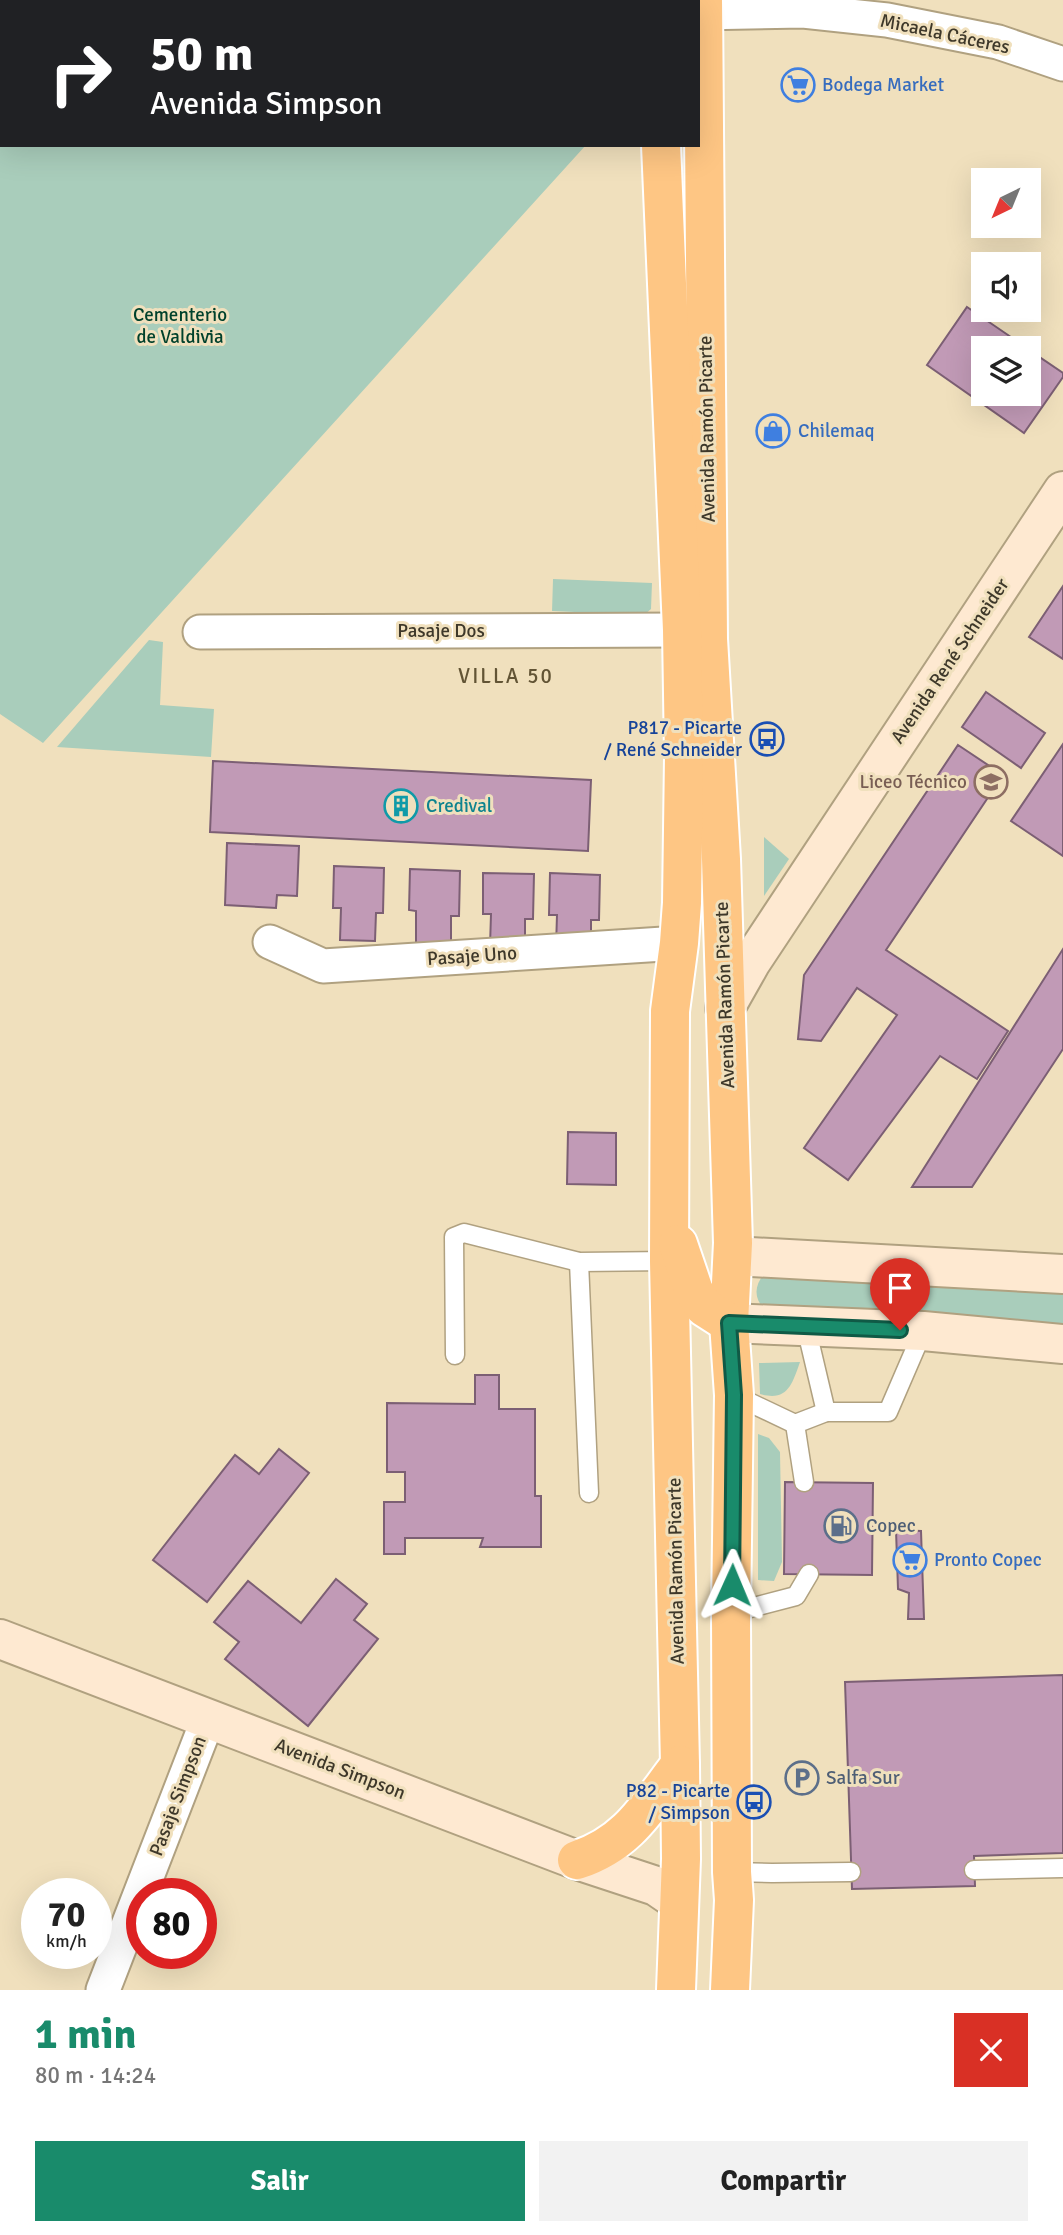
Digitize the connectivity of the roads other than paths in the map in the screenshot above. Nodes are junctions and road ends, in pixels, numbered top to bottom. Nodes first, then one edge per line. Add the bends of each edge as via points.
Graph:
1 (701, 8) edge
2 (1063, 64) edge
3 (661, 147) edge
4 (1063, 491) edge
5 (682, 630) junction
6 (200, 632) dead end
7 (270, 942) dead end
8 (679, 943) junction
9 (725, 1009) junction
10 (670, 1212) junction
11 (733, 1256) junction
12 (669, 1261) junction
13 (579, 1262) junction
14 (1063, 1274) edge
15 (729, 1323) junction
16 (806, 1327) junction
17 (923, 1331) junction
18 (1063, 1344) edge
19 (455, 1355) dead end
20 (734, 1395) junction
21 (826, 1412) junction
22 (795, 1424) junction
23 (804, 1482) dead end
24 (589, 1493) dead end
25 (809, 1574) dead end
26 (731, 1613) junction
27 (0, 1639) edge
28 (208, 1719) junction
29 (680, 1765) junction
30 (577, 1860) junction
31 (1063, 1868) edge
32 (974, 1870) dead end
33 (732, 1871) junction
34 (851, 1872) dead end
35 (678, 1901) junction
36 (103, 1990) edge
37 (676, 1990) edge
38 (708, 1990) edge
39 (730, 1990) edge

1 - 2 street, Micaela Cáceres via 803,11 887,20 998,42
1 - 9 highway, Avenida Ramón Picarte via 708,639
3 - 5 highway, Avenida Ramón Picarte
4 - 9 main road, Avenida René Schneider via 751,962
5 - 6 street, Pasaje Dos
5 - 8 highway, Avenida Ramón Picarte
7 - 8 street, Pasaje Uno via 323,966
8 - 10 highway, Avenida Ramón Picarte via 670,1011
9 - 11 highway, Avenida Ramón Picarte
10 - 12 highway, Avenida Ramón Picarte
10 - 15 highway via 694,1291 704,1307
11 - 14 main road
11 - 15 highway, Avenida Ramón Picarte
12 - 13 lane
12 - 29 highway, Avenida Ramón Picarte
13 - 19 lane via 464,1233 454,1237
13 - 24 lane
15 - 16 main road
15 - 20 highway, Avenida Ramón Picarte
16 - 17 main road
16 - 21 lane
17 - 18 main road
17 - 21 lane via 888,1412
20 - 22 lane
20 - 26 highway, Avenida Ramón Picarte
21 - 22 lane
22 - 23 lane
25 - 26 lane via 796,1596
26 - 33 highway, Avenida Ramón Picarte
27 - 28 main road, Avenida Simpson
28 - 30 main road, Avenida Simpson
28 - 36 street, Pasaje Simpson
29 - 30 highway via 631,1830 594,1855
29 - 35 highway, Avenida Ramón Picarte
30 - 35 main road, Avenida Simpson via 656,1886
31 - 32 lane
33 - 34 lane
33 - 39 highway, Avenida Ramón Picarte
35 - 37 highway, Avenida Ramón Picarte
35 - 38 highway via 707,1944

